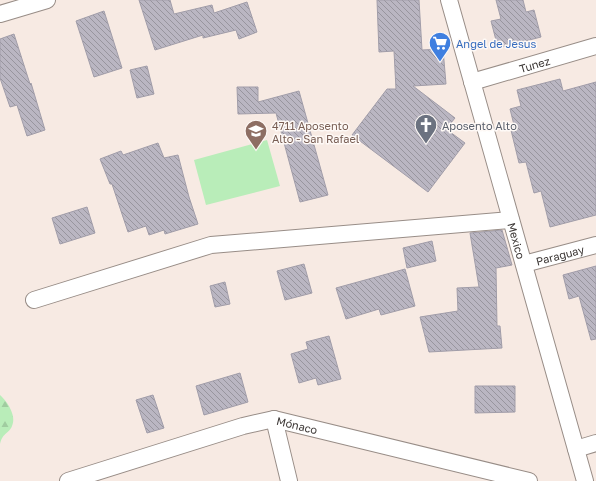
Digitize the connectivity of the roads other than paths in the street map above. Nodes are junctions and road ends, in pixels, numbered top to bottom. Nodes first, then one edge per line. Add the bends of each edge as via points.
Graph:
1 (48, 0) edge
2 (449, 0) edge
3 (0, 14) edge
4 (596, 46) edge
5 (472, 82) junction
6 (511, 220) junction
7 (596, 245) edge
8 (524, 264) junction
9 (34, 300) dead end
10 (274, 419) junction
11 (596, 443) edge
12 (576, 449) junction
13 (68, 481) edge
14 (289, 481) edge
15 (529, 481) edge
16 (585, 481) edge

1 - 3 street
2 - 5 street, Mexico
4 - 5 street, Tunez
5 - 6 street, Mexico
6 - 8 street, Mexico
6 - 9 street via 211,245
7 - 8 street, Paraguay
8 - 12 street, Mexico
10 - 13 street, Mónaco via 242,426
10 - 14 street
10 - 15 street, Mónaco
11 - 12 street
12 - 16 street, Mexico

